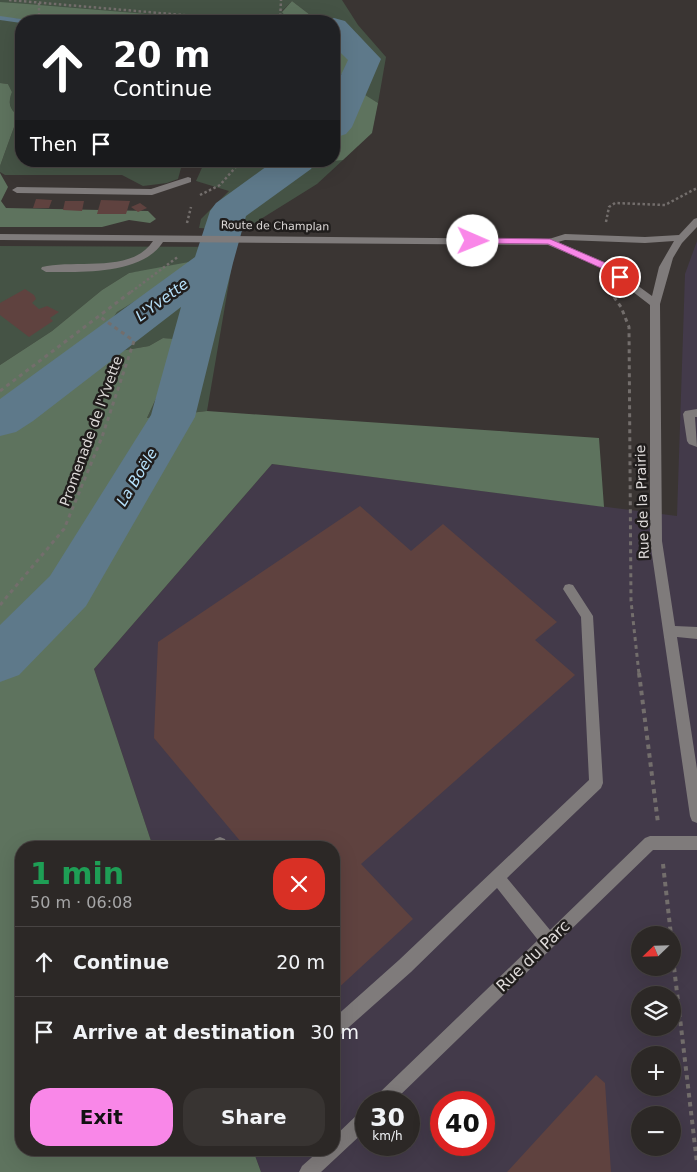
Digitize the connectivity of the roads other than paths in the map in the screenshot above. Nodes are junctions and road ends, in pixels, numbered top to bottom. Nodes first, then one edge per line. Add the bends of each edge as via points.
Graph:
1 (188, 180) dead end
2 (17, 190) dead end
3 (697, 221) edge
4 (0, 237) edge
5 (161, 238) junction
6 (681, 238) junction
7 (550, 242) junction
8 (46, 269) dead end
9 (655, 304) junction
10 (697, 413) edge
11 (697, 443) edge
12 (569, 589) dead end
13 (669, 631) junction
14 (697, 632) edge
15 (697, 816) edge
16 (697, 843) edge
17 (497, 878) junction
18 (549, 941) junction
19 (340, 1024) edge
20 (393, 1091) edge
21 (355, 1129) edge
22 (340, 1143) edge
23 (326, 1156) edge
24 (308, 1172) edge

1 - 2 street via 152,192
3 - 6 street
4 - 5 street, Route de Champlan
5 - 7 street, Route de Champlan
5 - 8 street via 157,247 133,261
6 - 7 street via 607,240 565,237
6 - 9 street via 668,255
7 - 9 street via 605,266
9 - 13 street, Rue de la Prairie via 656,542
10 - 11 street via 689,414
12 - 17 street via 587,616 596,783
13 - 14 street
13 - 15 street, Rue de la Prairie
16 - 18 street, Rue du Parc via 650,843
17 - 18 street
17 - 19 street via 406,966
18 - 20 street, Rue du Parc
21 - 22 street
23 - 24 street

